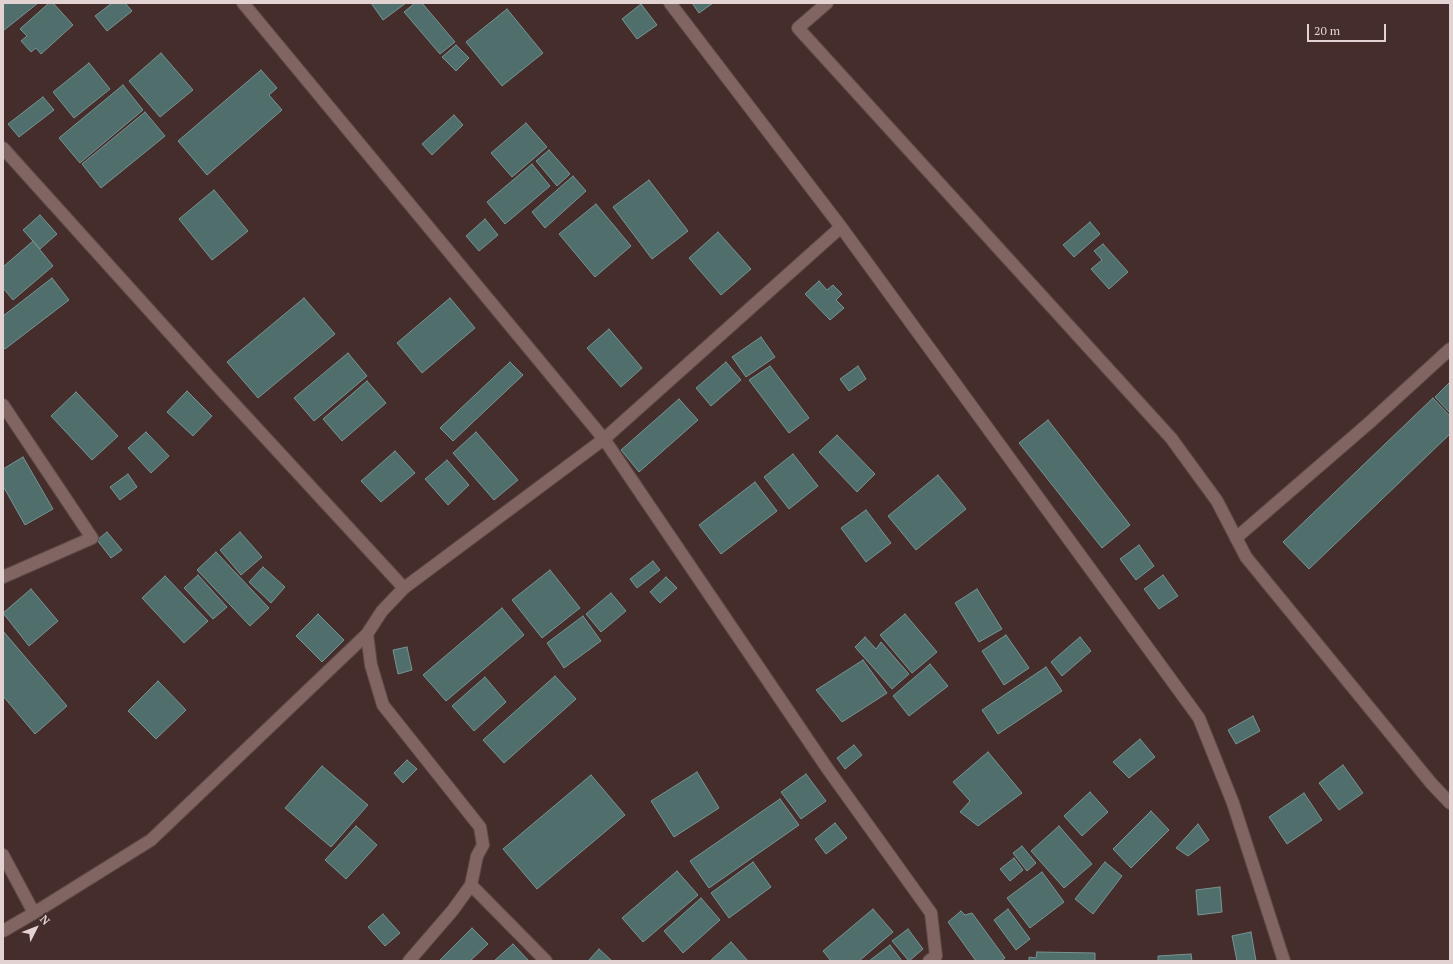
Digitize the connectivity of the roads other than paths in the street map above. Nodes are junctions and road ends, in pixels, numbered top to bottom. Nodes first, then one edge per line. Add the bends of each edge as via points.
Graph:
1 (243, 3) edge
2 (670, 3) edge
3 (827, 3) edge
4 (3, 148) edge
5 (841, 227) junction
6 (1450, 349) edge
7 (3, 405) edge
8 (604, 439) junction
9 (1236, 538) junction
10 (3, 577) edge
11 (404, 588) junction
12 (368, 634) junction
13 (1450, 803) edge
14 (3, 855) edge
15 (471, 885) junction
16 (34, 913) junction
17 (3, 931) edge
18 (409, 961) edge
19 (546, 961) edge
20 (929, 961) edge
21 (1284, 961) edge

1 - 8 street
2 - 5 street
3 - 9 street via 798,28 1171,438 1217,501
4 - 11 street
5 - 8 street
5 - 21 street via 1199,718 1233,803
6 - 9 street
7 - 10 street via 92,538
8 - 11 street
8 - 20 street via 827,768 931,914 936,956
9 - 13 street via 1246,557 1302,627
11 - 12 street via 382,611
12 - 15 street via 372,665 383,705 480,827 483,845 477,856
12 - 16 street via 151,840
14 - 16 street
15 - 18 street
15 - 19 street
16 - 17 street

